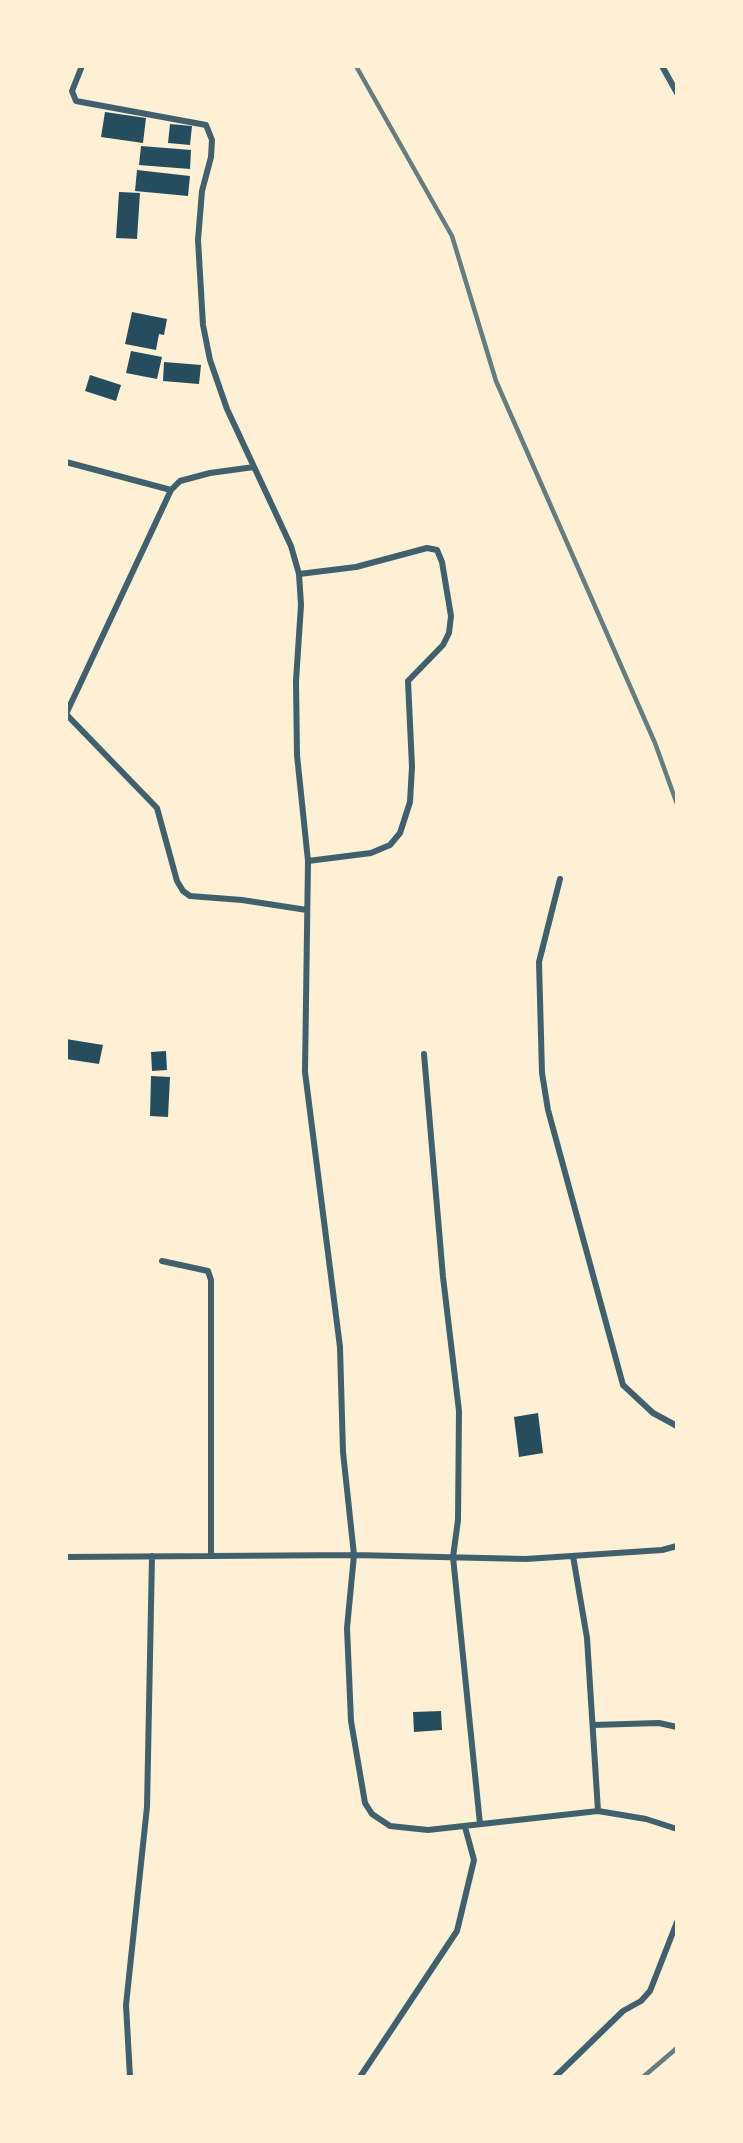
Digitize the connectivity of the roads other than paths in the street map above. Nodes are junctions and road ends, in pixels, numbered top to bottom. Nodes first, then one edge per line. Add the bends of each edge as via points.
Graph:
1 (82, 66) edge
2 (662, 66) edge
3 (677, 93) edge
4 (66, 462) edge
5 (254, 467) junction
6 (171, 490) junction
7 (299, 574) junction
8 (66, 714) edge
9 (308, 861) junction
10 (560, 879) dead end
11 (307, 910) junction
12 (424, 1054) dead end
13 (162, 1261) dead end
14 (677, 1426) edge
15 (677, 1546) edge
16 (211, 1555) junction
17 (354, 1555) junction
18 (152, 1556) junction
19 (573, 1556) junction
20 (66, 1557) edge
21 (453, 1557) junction
22 (593, 1725) junction
23 (677, 1727) edge
24 (598, 1811) junction
25 (480, 1824) junction
26 (465, 1827) junction
27 (677, 1829) edge
28 (677, 1922) edge
29 (130, 2077) edge
30 (360, 2077) edge
31 (555, 2077) edge

1 - 5 street via 72,91 76,101 206,124 212,140 211,157 202,191 198,240 203,325 227,409
2 - 3 street
4 - 6 street
5 - 6 street via 210,472 180,482
5 - 7 street via 291,546
6 - 8 street
7 - 9 street via 297,755
7 - 9 street via 356,567 427,548 437,550 451,616 443,645 408,681 412,767 410,802 400,833 390,845 371,853
8 - 11 street via 157,808 183,891 190,896
9 - 11 street
10 - 14 street via 539,962 542,1073 548,1110 623,1385 652,1413
11 - 17 street via 305,1072 340,1347 343,1452
12 - 21 street via 459,1411 458,1520
13 - 16 street via 208,1271 211,1280
15 - 19 street
16 - 17 street
16 - 18 street
17 - 21 street
17 - 26 street via 347,1640 351,1721 365,1803 372,1814 390,1826 428,1830
18 - 20 street
18 - 29 street via 147,1807 126,2005
19 - 21 street
19 - 22 street via 587,1638
21 - 25 street
22 - 23 street via 659,1723
22 - 24 street
24 - 25 street
24 - 27 street via 646,1818
25 - 26 street
26 - 30 street via 474,1860 457,1930
28 - 31 street via 650,1991 623,2011

